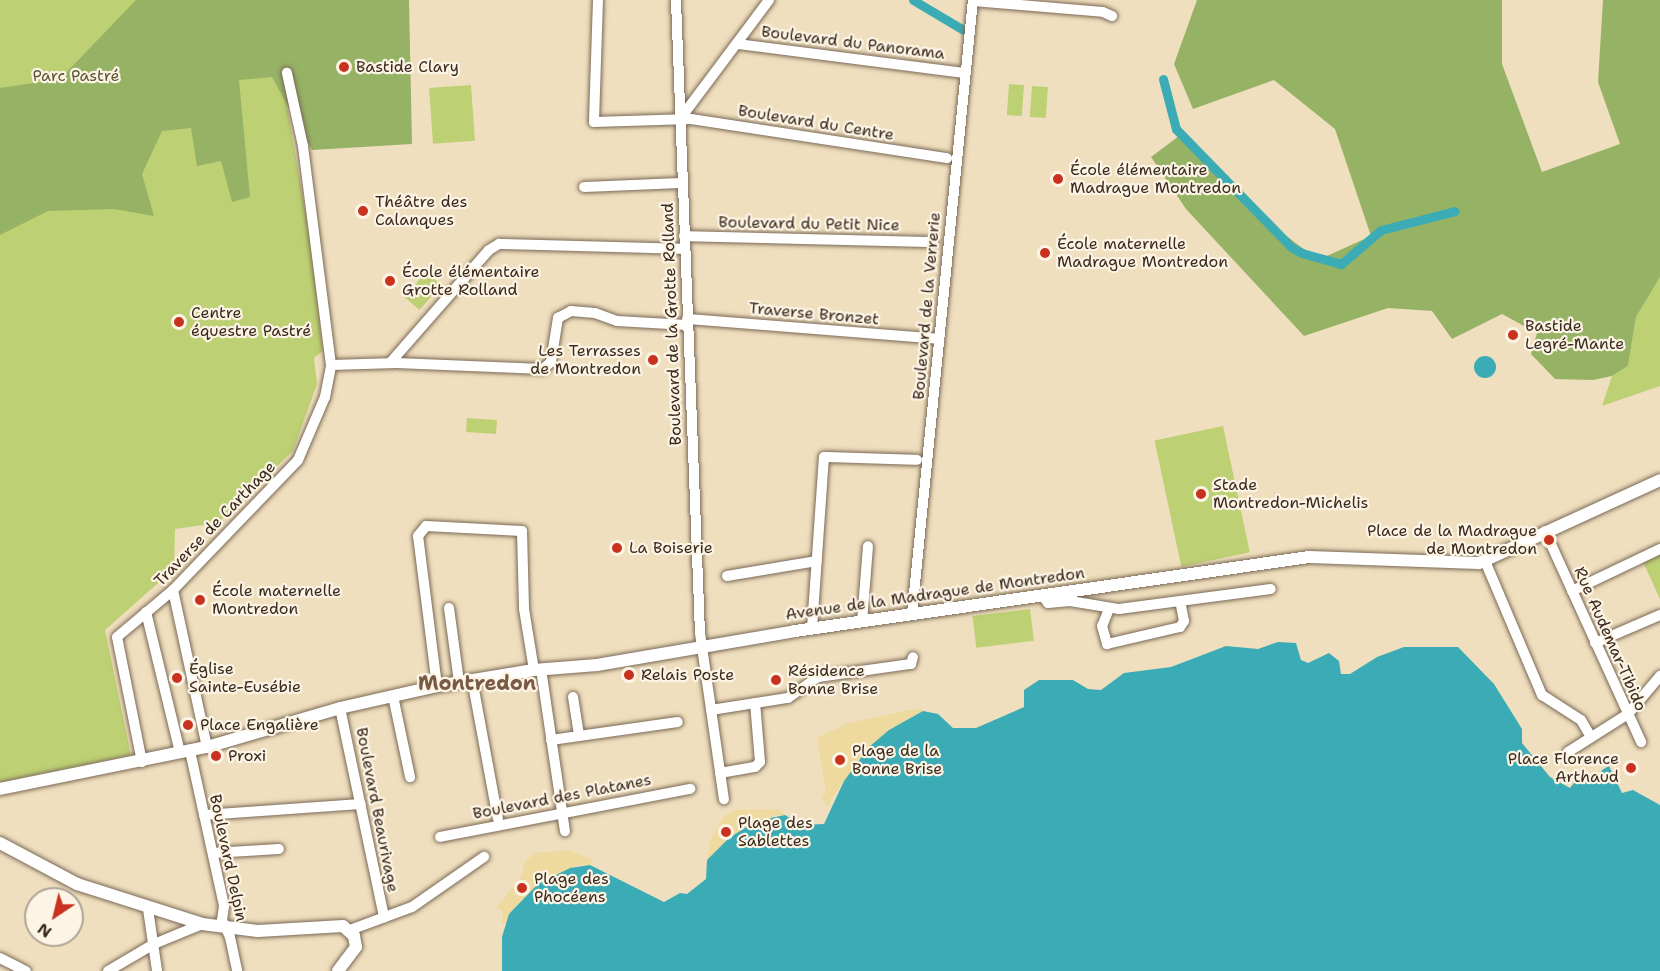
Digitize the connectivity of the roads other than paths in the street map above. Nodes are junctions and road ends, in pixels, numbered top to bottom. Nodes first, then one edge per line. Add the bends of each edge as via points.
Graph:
1 (598, 0) edge
2 (676, 0) edge
3 (769, 0) edge
4 (999, 0) edge
5 (980, 1) edge
6 (1061, 8) junction
7 (1112, 16) dead end
8 (738, 44) junction
9 (287, 73) dead end
10 (965, 73) junction
11 (680, 119) junction
12 (947, 158) dead end
13 (681, 183) junction
14 (584, 187) dead end
15 (684, 236) junction
16 (933, 242) dead end
17 (684, 249) junction
18 (687, 322) junction
19 (939, 339) junction
20 (390, 363) junction
21 (331, 365) junction
22 (916, 460) dead end
23 (1660, 480) edge
24 (1545, 531) junction
25 (868, 546) dead end
26 (1660, 549) edge
27 (817, 561) junction
28 (1485, 561) junction
29 (727, 576) dead end
30 (1271, 589) dead end
31 (173, 590) junction
32 (1572, 591) junction
33 (1042, 595) junction
34 (1180, 601) junction
35 (449, 608) dead end
36 (1109, 609) junction
37 (146, 612) junction
38 (912, 614) junction
39 (1660, 615) edge
40 (862, 622) junction
41 (813, 628) junction
42 (1595, 643) junction
43 (701, 647) junction
44 (913, 657) dead end
45 (538, 669) junction
46 (1660, 676) edge
47 (472, 679) junction
48 (459, 682) junction
49 (437, 686) junction
50 (393, 696) junction
51 (573, 696) dead end
52 (755, 703) junction
53 (340, 708) junction
54 (711, 710) junction
55 (1628, 714) junction
56 (678, 722) dead end
57 (579, 736) junction
58 (1591, 737) junction
59 (551, 740) junction
60 (1641, 742) dead end
61 (207, 747) junction
62 (185, 752) junction
63 (1568, 752) dead end
64 (142, 762) junction
65 (720, 772) junction
66 (410, 777) dead end
67 (0, 789) edge
68 (690, 789) dead end
69 (724, 799) dead end
70 (361, 804) junction
71 (561, 810) junction
72 (204, 815) junction
73 (498, 819) dead end
74 (565, 831) dead end
75 (440, 837) dead end
76 (0, 844) edge
77 (279, 849) dead end
78 (213, 853) junction
79 (484, 857) dead end
80 (148, 909) junction
81 (384, 917) junction
82 (202, 924) junction
83 (226, 929) junction
84 (350, 930) junction
85 (154, 944) junction
86 (0, 958) edge
87 (26, 971) edge
88 (108, 971) edge
89 (157, 971) edge
90 (237, 971) edge
91 (338, 971) edge

1 - 11 street, Boulevard du Centre via 592,119 600,123
2 - 11 street, Boulevard de la Grotte Rolland
3 - 8 street
4 - 6 street
5 - 6 street
5 - 10 street, Boulevard de la Verrerie
6 - 7 street
8 - 10 street, Boulevard du Panorama
8 - 11 street
9 - 21 street, Traverse de Carthage via 303,146
10 - 19 street, Boulevard de la Verrerie
11 - 12 street, Boulevard du Centre
11 - 13 street, Boulevard de la Grotte Rolland
13 - 14 street
13 - 15 street, Boulevard de la Grotte Rolland
15 - 16 street, Boulevard du Petit Nice
15 - 17 street, Boulevard de la Grotte Rolland
17 - 18 street, Boulevard de la Grotte Rolland
17 - 20 street via 500,244 489,250
18 - 19 street, Traverse Bronzet
18 - 20 street via 617,321 595,313 571,311 561,315 551,362 543,369
18 - 43 street, Boulevard de la Grotte Rolland
19 - 38 street, Boulevard de la Verrerie
20 - 21 street
21 - 31 street, Traverse de Carthage via 325,397 298,460
22 - 27 street via 824,457
23 - 24 street, Avenue de la Madrague de Montredon
24 - 28 street, Avenue de la Madrague de Montredon
24 - 32 street, Rue Audemar-Tibido
25 - 40 street
26 - 32 street
27 - 29 street
27 - 41 street
28 - 33 street, Avenue de la Madrague de Montredon via 1310,557
28 - 58 street via 1542,695 1581,720
30 - 34 street
31 - 37 street, Traverse de Carthage
31 - 61 street
32 - 42 street, Rue Audemar-Tibido
33 - 36 street via 1048,603 1070,602
33 - 38 street, Avenue de la Madrague de Montredon
34 - 36 street
34 - 36 street via 1184,621 1180,627 1107,644 1102,626
35 - 48 street
37 - 62 street
37 - 64 street, Traverse de Carthage via 117,637
38 - 40 street, Avenue de la Madrague de Montredon
39 - 42 street
40 - 41 street, Avenue de la Madrague de Montredon
41 - 43 street, Avenue de la Madrague de Montredon
42 - 55 street, Rue Audemar-Tibido
43 - 45 street, Avenue de la Madrague de Montredon via 597,665
43 - 54 street, Boulevard de la Grotte Rolland
44 - 52 street via 911,664 818,677 788,698
45 - 47 street, Avenue de la Madrague de Montredon
45 - 49 street via 524,609 522,531 426,526 419,532
45 - 59 street
46 - 55 street
47 - 48 street, Avenue de la Madrague de Montredon
47 - 73 street
48 - 49 street, Avenue de la Madrague de Montredon
49 - 50 street, Avenue de la Madrague de Montredon
50 - 53 street, Avenue de la Madrague de Montredon
50 - 66 street
51 - 57 street
52 - 54 street
52 - 65 street via 760,762 755,767
53 - 61 street, Avenue de la Madrague de Montredon
53 - 70 street, Boulevard Beaurivage
54 - 65 street, Boulevard de la Grotte Rolland
55 - 58 street
55 - 60 street, Rue Audemar-Tibido
56 - 57 street
57 - 59 street
58 - 63 street
59 - 71 street
61 - 62 street
62 - 64 street
62 - 72 street, Boulevard Delpin
64 - 67 street
65 - 69 street, Boulevard de la Grotte Rolland
68 - 71 street, Boulevard des Platanes
70 - 72 street
70 - 81 street, Boulevard Beaurivage
71 - 74 street
71 - 75 street, Boulevard des Platanes
72 - 78 street, Boulevard Delpin
76 - 80 street via 77,884
77 - 78 street
78 - 83 street, Boulevard Delpin
79 - 81 street via 412,907
80 - 82 street
80 - 85 street
81 - 84 street
82 - 83 street
82 - 85 street
83 - 84 street via 337,925
83 - 90 street, Boulevard Delpin
84 - 91 street via 356,947
85 - 88 street
85 - 89 street
86 - 87 street

